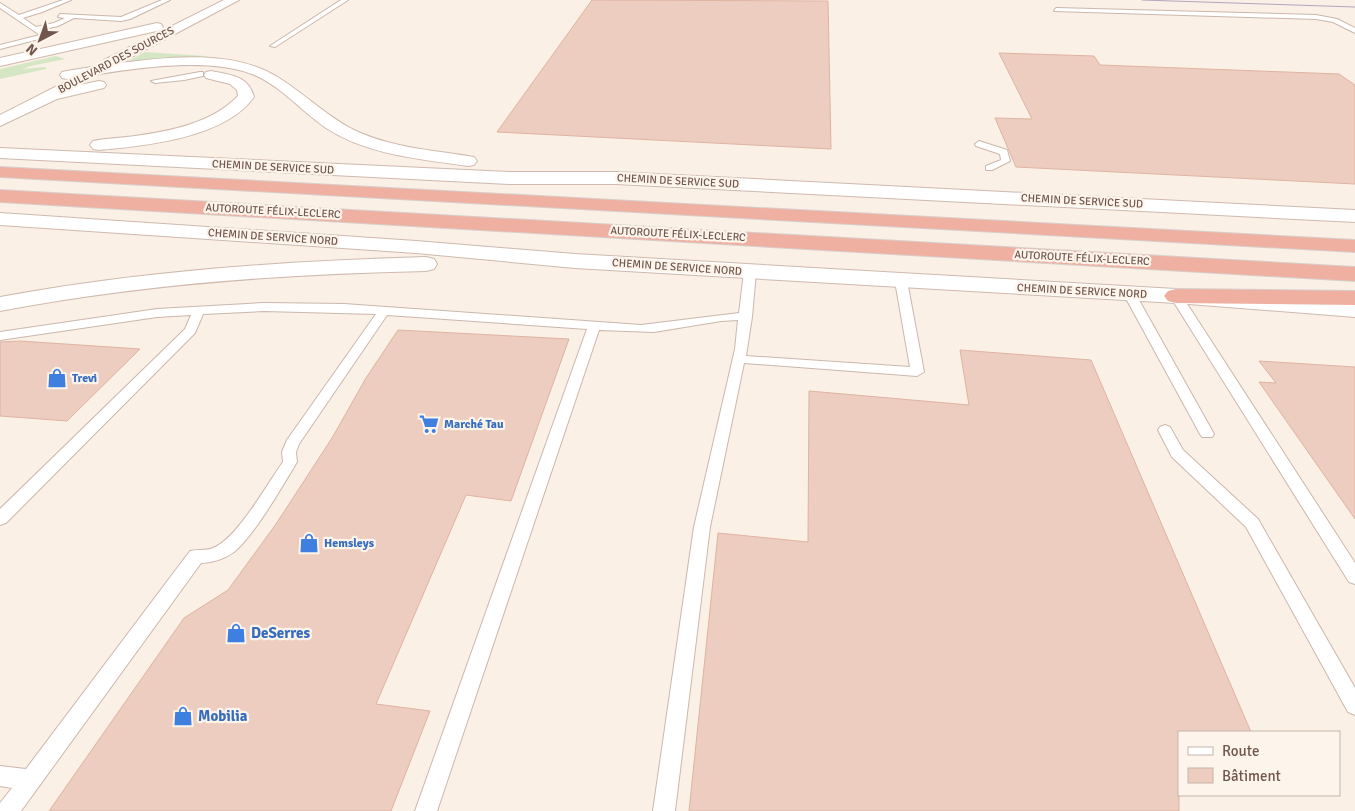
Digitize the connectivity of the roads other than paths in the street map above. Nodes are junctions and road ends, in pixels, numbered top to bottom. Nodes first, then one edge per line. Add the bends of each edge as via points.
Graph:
1 (68, 0) edge
2 (167, 0) edge
3 (216, 0) edge
4 (233, 0) edge
5 (345, 0) edge
6 (0, 5) edge
7 (27, 7) dead end
8 (1056, 10) dead end
9 (40, 12) junction
10 (60, 16) dead end
11 (19, 17) junction
12 (73, 17) junction
13 (168, 24) junction
14 (35, 29) junction
15 (1355, 32) edge
16 (272, 46) dead end
17 (0, 47) edge
18 (140, 47) junction
19 (0, 62) edge
20 (248, 69) junction
21 (96, 70) junction
22 (200, 74) junction
23 (67, 75) junction
24 (154, 81) dead end
25 (52, 95) junction
26 (0, 108) edge
27 (0, 121) edge
28 (979, 144) dead end
29 (0, 145) edge
30 (0, 153) edge
31 (989, 168) dead end
32 (0, 172) edge
33 (616, 178) junction
34 (0, 196) edge
35 (1355, 216) edge
36 (0, 219) edge
37 (1355, 246) edge
38 (574, 261) junction
39 (750, 272) junction
40 (1355, 274) edge
41 (902, 281) junction
42 (1129, 293) junction
43 (1176, 296) junction
44 (1355, 298) edge
45 (0, 304) edge
46 (199, 310) junction
47 (1355, 310) edge
48 (384, 311) junction
49 (746, 317) junction
50 (594, 326) junction
51 (0, 336) edge
52 (739, 360) junction
53 (1165, 430) dead end
54 (1207, 434) dead end
55 (0, 519) edge
56 (1355, 577) edge
57 (1355, 706) edge
58 (0, 776) edge
59 (31, 780) junction
60 (8, 811) edge
61 (426, 811) edge
62 (664, 811) edge

1 - 9 lane
2 - 12 lane via 121,19
3 - 13 main road, BOULEVARD DES SOURCES
4 - 18 main road, BOULEVARD DES SOURCES
5 - 16 lane
6 - 11 lane
7 - 9 lane
8 - 15 lane via 1316,17 1335,20
9 - 11 lane
10 - 12 lane
11 - 14 lane
12 - 14 lane via 56,25
13 - 19 main road
13 - 23 main road, BOULEVARD DES SOURCES
14 - 17 lane via 45,36
18 - 20 main road via 228,56 245,61
18 - 21 main road, BOULEVARD DES SOURCES
20 - 21 main road via 226,64 189,63
20 - 33 main road via 267,76 335,126 380,145 432,156
21 - 23 main road
21 - 25 main road, BOULEVARD DES SOURCES
22 - 24 lane
22 - 25 main road via 139,77
22 - 29 main road via 236,81 244,88 246,97 231,112 211,122 152,138 99,144
23 - 26 main road, BOULEVARD DES SOURCES
25 - 27 main road, BOULEVARD DES SOURCES
28 - 31 lane via 1004,152 1006,161
30 - 33 main road, CHEMIN DE SERVICE SUD via 510,178
32 - 37 highway, AUTOROUTE FÉLIX-LECLERC
33 - 35 main road, CHEMIN DE SERVICE SUD
34 - 40 highway, AUTOROUTE FÉLIX-LECLERC
36 - 38 main road, CHEMIN DE SERVICE NORD
38 - 39 main road, CHEMIN DE SERVICE NORD
38 - 45 main road via 215,273 97,286
39 - 41 main road, CHEMIN DE SERVICE NORD
39 - 49 lane
41 - 42 main road, CHEMIN DE SERVICE NORD
41 - 52 lane via 917,372
42 - 43 main road, CHEMIN DE SERVICE NORD
42 - 54 lane
43 - 44 highway
43 - 47 main road, CHEMIN DE SERVICE NORD
43 - 56 lane
46 - 48 lane via 294,307
46 - 51 lane via 114,317
46 - 55 lane via 191,330
48 - 50 lane
48 - 59 lane via 292,443 290,462 242,535 221,552 196,556
49 - 50 lane via 734,316 655,329
49 - 52 lane
50 - 61 lane
52 - 62 lane via 702,527
53 - 57 lane via 1177,453 1252,523
58 - 59 lane
59 - 60 lane

